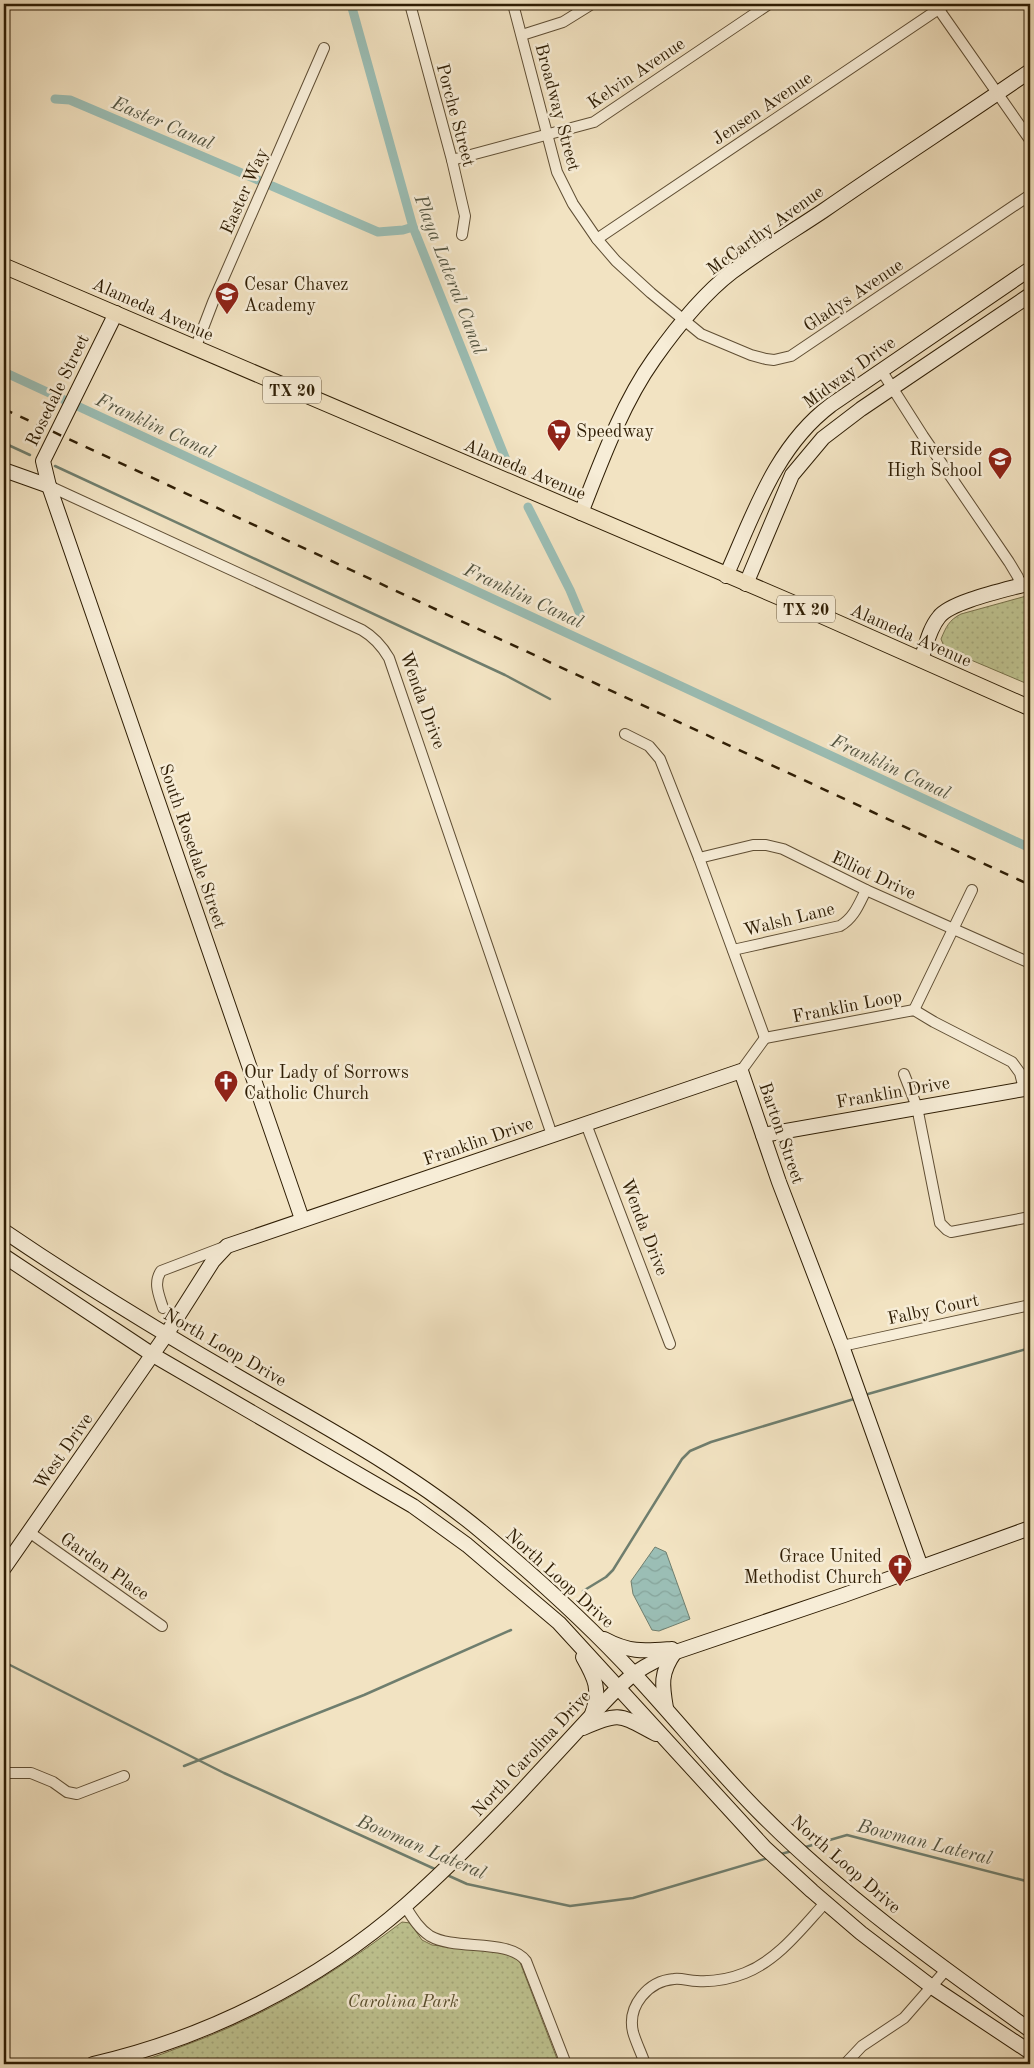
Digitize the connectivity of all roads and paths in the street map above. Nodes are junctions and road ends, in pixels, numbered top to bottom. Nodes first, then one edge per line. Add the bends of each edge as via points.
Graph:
1 (410, 4) edge
2 (513, 4) edge
3 (592, 4) edge
4 (769, 4) edge
5 (940, 5) edge
6 (522, 35) junction
7 (324, 48) dead end
8 (1030, 70) edge
9 (997, 94) junction
10 (547, 135) junction
11 (1030, 140) edge
12 (452, 160) junction
13 (1030, 195) edge
14 (462, 235) dead end
15 (597, 239) junction
16 (4, 266) edge
17 (1030, 269) edge
18 (1030, 295) edge
19 (116, 313) junction
20 (684, 322) junction
21 (195, 348) junction
22 (881, 370) junction
23 (893, 388) junction
24 (4, 470) edge
25 (49, 486) junction
26 (581, 513) junction
27 (726, 576) junction
28 (746, 584) junction
29 (1025, 585) edge
30 (921, 660) junction
31 (1030, 708) edge
32 (625, 734) dead end
33 (699, 858) junction
34 (866, 890) junction
35 (972, 890) dead end
36 (954, 929) junction
37 (732, 950) junction
38 (1030, 964) edge
39 (914, 1010) junction
40 (765, 1038) junction
41 (741, 1071) junction
42 (904, 1074) dead end
43 (1027, 1088) edge
44 (918, 1107) junction
45 (586, 1124) junction
46 (552, 1135) junction
47 (763, 1135) junction
48 (1030, 1217) edge
49 (302, 1219) junction
50 (4, 1231) edge
51 (227, 1246) junction
52 (4, 1256) edge
53 (1030, 1305) edge
54 (163, 1308) dead end
55 (166, 1335) junction
56 (670, 1344) dead end
57 (842, 1346) junction
58 (153, 1355) junction
59 (1030, 1528) edge
60 (480, 1531) junction
61 (29, 1532) junction
62 (468, 1545) junction
63 (921, 1566) junction
64 (4, 1568) edge
65 (162, 1626) dead end
66 (596, 1634) junction
67 (575, 1641) junction
68 (680, 1650) junction
69 (634, 1674) junction
70 (618, 1687) junction
71 (666, 1709) junction
72 (592, 1716) junction
73 (578, 1730) junction
74 (663, 1737) junction
75 (4, 1773) edge
76 (124, 1776) dead end
77 (826, 1903) junction
78 (405, 1906) junction
79 (946, 1970) junction
80 (932, 1987) junction
81 (1030, 2030) edge
82 (1030, 2052) edge
83 (93, 2064) edge
84 (566, 2064) edge
85 (646, 2064) edge
86 (846, 2064) edge

1 - 12 street, Porche Street
2 - 6 street, Broadway Street
3 - 6 street via 563,22
4 - 10 street, Kelvin Avenue via 600,118
5 - 9 street
5 - 15 street, Jensen Avenue
6 - 10 street, Broadway Street
7 - 21 street, Easter Way
8 - 9 main road, McCarthy Avenue
9 - 11 street
9 - 20 main road, McCarthy Avenue via 732,273 700,302
10 - 12 street, Kelvin Avenue
10 - 15 street, Broadway Street via 564,188
12 - 14 street, Porche Street via 465,216
13 - 20 street, Gladys Avenue via 791,356 774,360 751,355 701,334
15 - 20 street, Broadway Street via 616,261
16 - 19 main road, Alameda Avenue / TX 20
17 - 22 main road, Midway Drive
18 - 23 main road, Midway Drive
19 - 21 main road, Alameda Avenue / TX 20
19 - 25 main road, Rosedale Street via 43,461
20 - 26 main road, McCarthy Avenue via 654,359 623,413
21 - 26 main road, Alameda Avenue / TX 20
22 - 23 street
22 - 27 main road, Midway Drive via 819,413 789,446 762,495
23 - 28 main road, Midway Drive via 823,438 792,475
23 - 29 street
24 - 25 main road, Wenda Drive
25 - 46 street, Wenda Drive via 362,630 384,649 470,890
25 - 49 main road, South Rosedale Street
26 - 27 main road, Alameda Avenue / TX 20
27 - 28 main road, Alameda Avenue / TX 20
28 - 30 main road, Alameda Avenue / TX 20
29 - 30 main road via 943,612 933,626
30 - 31 main road, Alameda Avenue / TX 20
32 - 33 street via 649,746 660,759
33 - 34 street, Elliot Drive via 753,846 776,847
33 - 37 street
34 - 36 street, Elliot Drive
34 - 37 street, Walsh Lane via 854,913 840,926
35 - 36 street
36 - 38 street, Elliot Drive
36 - 39 street
37 - 40 street
39 - 40 street, Franklin Loop
39 - 43 street, Franklin Loop via 1012,1062
40 - 41 street, Barton Street
41 - 45 main road, Franklin Drive
41 - 47 main road, Barton Street
42 - 44 street
43 - 44 main road, Franklin Drive
44 - 47 main road, Franklin Drive
44 - 48 street via 943,1228 951,1232
45 - 46 main road, Franklin Drive
45 - 56 street, Wenda Drive
46 - 49 main road, Franklin Drive
47 - 57 main road, Barton Street
49 - 51 main road, Franklin Drive
50 - 55 main road, North Loop Drive
51 - 54 street, Franklin Drive via 161,1271 157,1286
51 - 55 main road, Franklin Drive via 213,1261
52 - 58 main road, North Loop Drive
53 - 57 street, Falby Court
55 - 58 main road, Franklin Drive
55 - 60 main road, North Loop Drive via 348,1441 432,1495
57 - 63 main road, Barton Street
58 - 61 main road, West Drive
58 - 62 main road, North Loop Drive via 413,1506
59 - 63 main road, North Carolina Drive
60 - 62 main road
60 - 66 main road, North Loop Drive
61 - 64 main road, West Drive
61 - 65 street, Garden Place
62 - 67 main road, North Loop Drive via 559,1623
63 - 68 main road, North Carolina Drive
66 - 68 main road via 616,1646 638,1652
66 - 69 main road, North Loop Drive
67 - 70 main road, North Loop Drive
67 - 72 main road via 597,1689
68 - 69 main road, North Carolina Drive
68 - 71 main road via 667,1663 663,1677
69 - 70 main road, North Carolina Drive
69 - 71 main road, North Loop Drive
70 - 72 main road, North Carolina Drive
70 - 74 main road, North Loop Drive
71 - 79 main road, North Loop Drive via 784,1836 867,1909
72 - 73 main road, North Carolina Drive
73 - 74 main road via 616,1716
73 - 78 main road, North Carolina Drive via 450,1864
74 - 77 main road, North Loop Drive via 760,1843
75 - 76 street via 40,1776 67,1792 77,1794
77 - 80 main road, North Loop Drive
77 - 85 street via 778,1951 748,1972 718,1981 665,1980 648,1989 636,2007 632,2022
78 - 83 main road, North Carolina Drive via 336,1959 268,1999 179,2038
78 - 84 street via 422,1929 440,1941 510,1950 522,1956
79 - 80 street
79 - 81 main road, North Loop Drive
80 - 82 main road, North Loop Drive
80 - 86 street via 904,2018 862,2046

